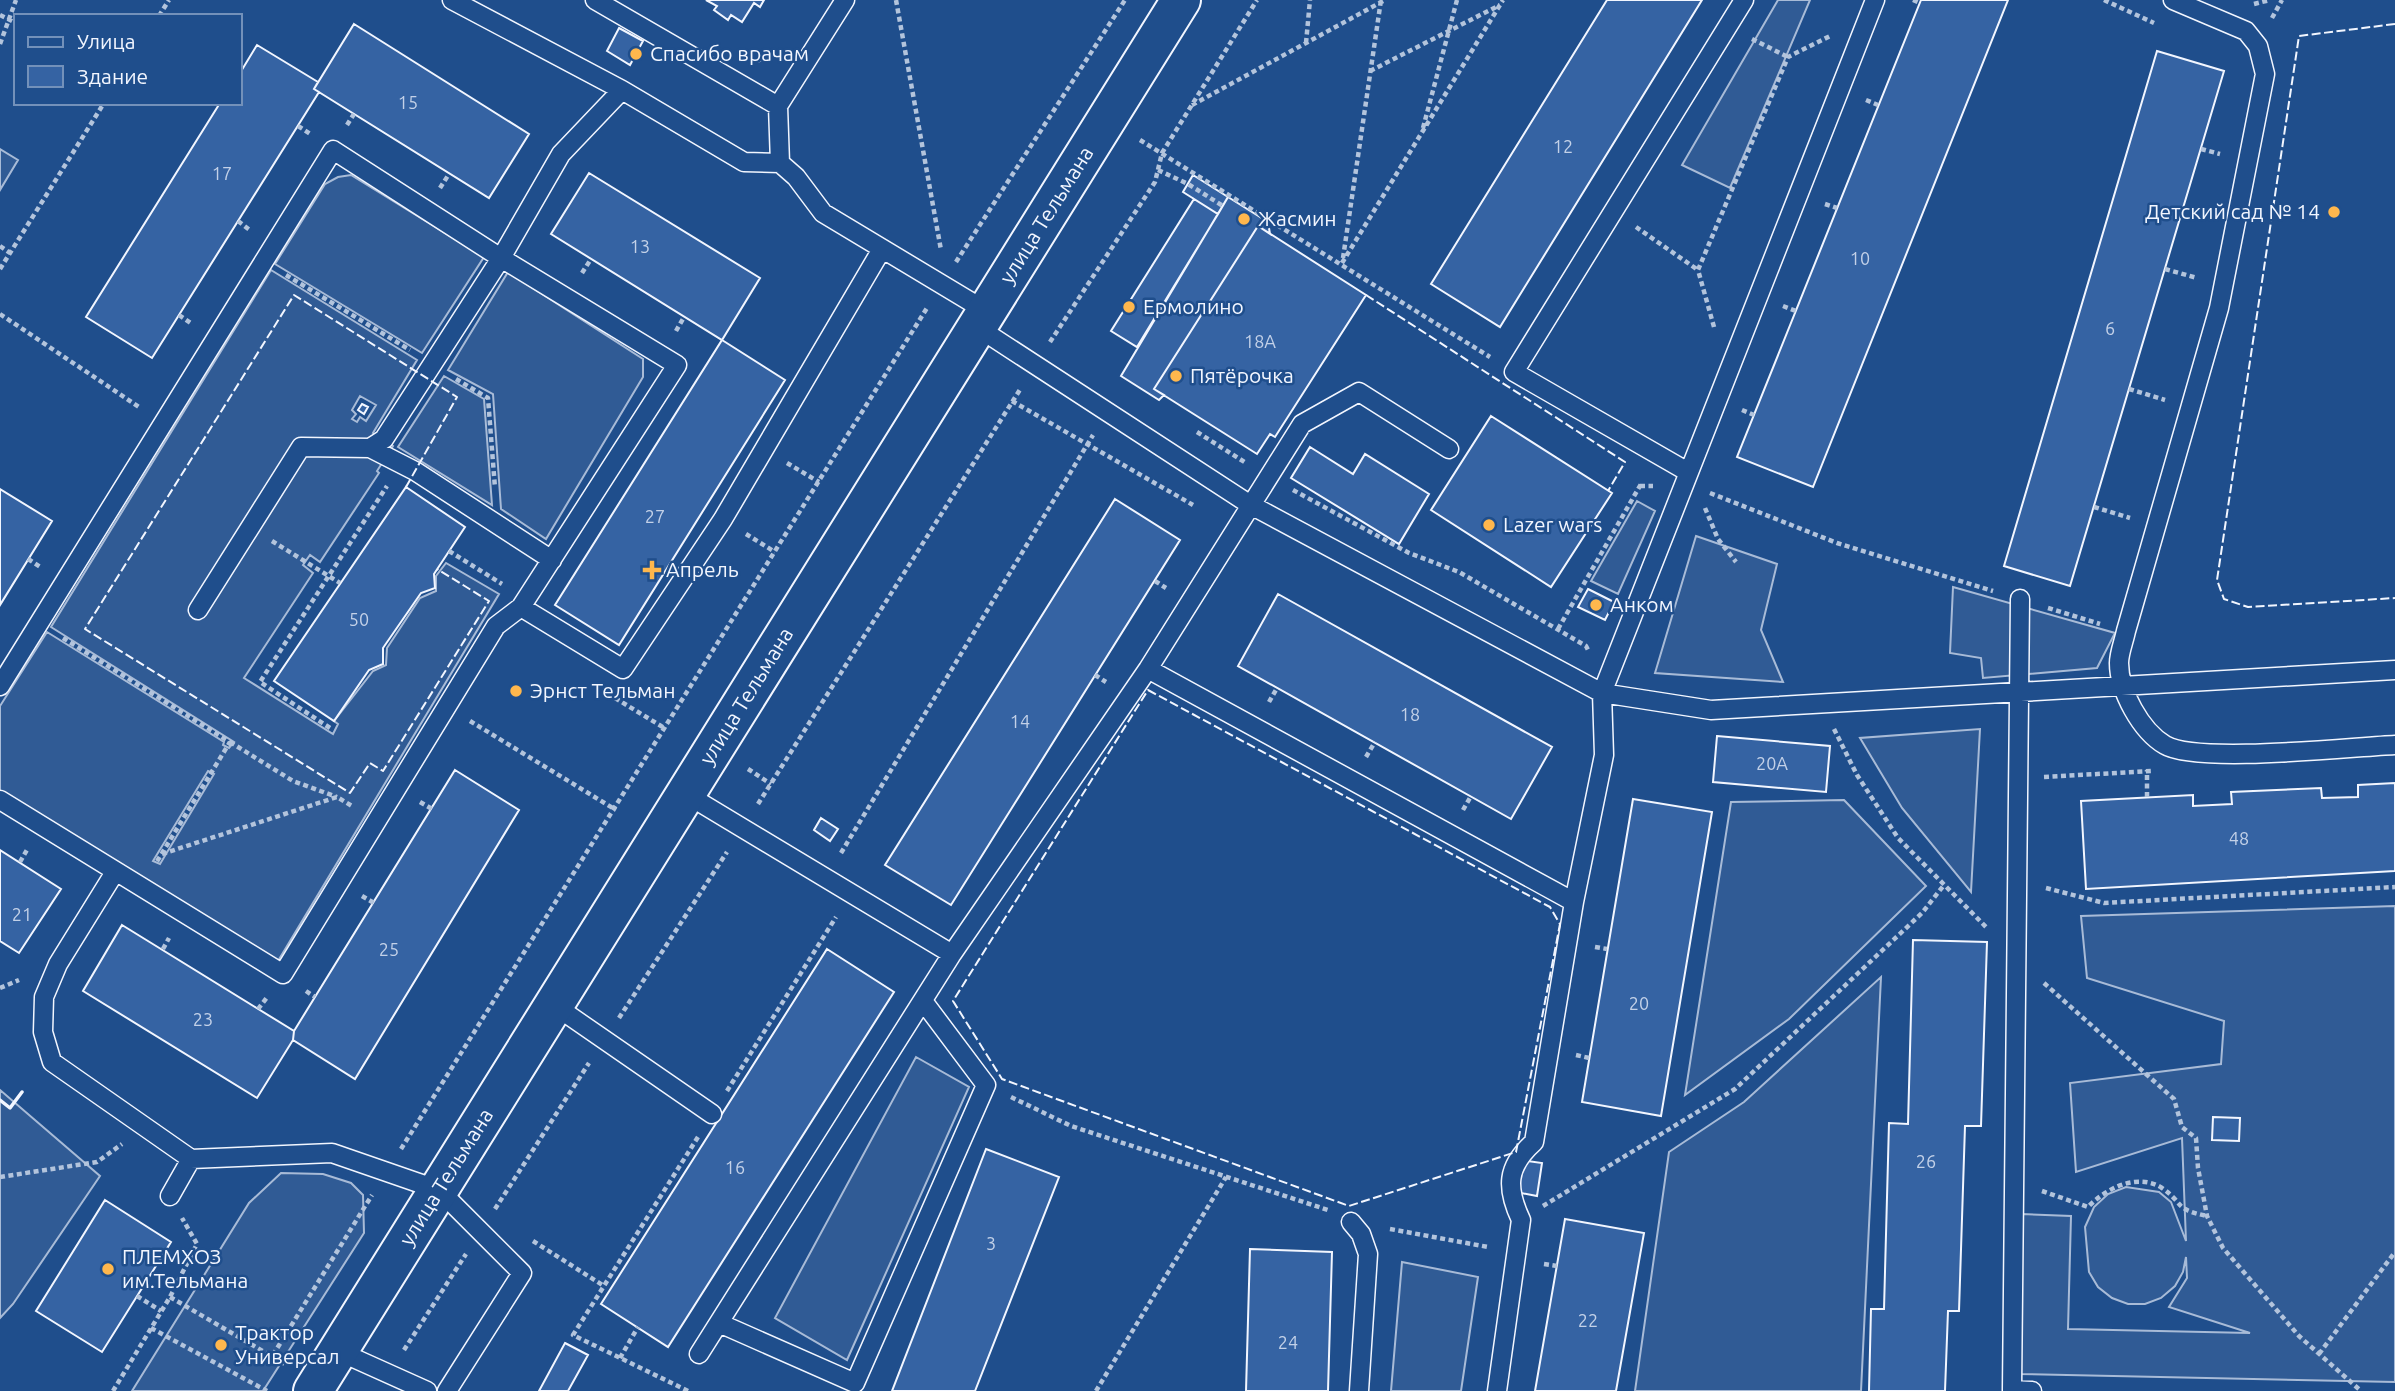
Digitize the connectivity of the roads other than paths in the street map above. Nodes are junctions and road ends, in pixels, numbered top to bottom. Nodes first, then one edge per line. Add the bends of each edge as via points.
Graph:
1 (452, 0) edge
2 (595, 0) edge
3 (845, 0) edge
4 (1181, 0) edge
5 (1744, 0) edge
6 (2173, 0) edge
7 (1872, 8) edge
8 (622, 90) junction
9 (778, 106) junction
10 (780, 163) junction
11 (882, 249) junction
12 (501, 258) junction
13 (981, 319) junction
14 (370, 449) junction
15 (1449, 449) dead end
16 (1689, 483) junction
17 (1249, 504) junction
18 (552, 560) junction
19 (2020, 599) road end
20 (524, 603) junction
21 (198, 610) dead end
22 (1148, 669) junction
23 (2395, 670) edge
24 (0, 686) edge
25 (2124, 688) junction
26 (1602, 693) junction
27 (2020, 693) junction
28 (2395, 745) edge
29 (686, 794) junction
30 (0, 800) edge
31 (115, 872) junction
32 (1574, 902) junction
33 (952, 954) junction
34 (923, 1001) junction
35 (554, 1005) junction
36 (712, 1114) road end
37 (191, 1159) junction
38 (439, 1190) junction
39 (170, 1196) road end
40 (1356, 1228) road end
41 (719, 1322) junction
42 (338, 1351) junction
43 (699, 1354) dead end
44 (297, 1382) edge
45 (427, 1391) edge
46 (447, 1391) edge
47 (1359, 1391) edge
48 (1497, 1391) edge
49 (2032, 1391) edge

1 - 8 lane
2 - 9 lane
3 - 9 lane
4 - 13 main road, улица Тельмана
5 - 16 lane via 1514,372 1658,454
6 - 25 lane via 2246,32 2258,46 2265,74 2219,308 2126,631 2119,663
7 - 16 lane via 1727,372
8 - 10 lane via 744,162
8 - 12 lane via 561,154
9 - 10 lane
10 - 11 lane via 823,213
11 - 13 lane via 942,284
11 - 20 lane via 723,519 623,669
12 - 14 lane via 391,429
12 - 18 lane via 677,365
12 - 24 lane via 334,150
13 - 17 lane via 1035,365
13 - 29 main road, улица Тельмана
14 - 18 lane
14 - 21 lane via 302,447
15 - 17 lane via 1359,392 1302,424
16 - 26 lane
17 - 22 lane
17 - 26 lane
18 - 20 lane
19 - 27 lane
20 - 31 lane via 496,626 283,974
22 - 32 lane
22 - 33 lane
23 - 25 lane
25 - 27 lane
25 - 28 lane via 2144,727 2166,745 2197,755
26 - 27 lane via 1711,710
26 - 32 lane via 1604,755
27 - 49 lane via 2012,1390
29 - 33 lane
29 - 35 main road, улица Тельмана
30 - 31 lane
31 - 37 lane via 58,964 44,997 43,1032 52,1062
32 - 48 lane via 1534,1142 1521,1154 1511,1177 1510,1196 1521,1220
33 - 34 lane
34 - 41 lane
34 - 41 lane via 986,1085 855,1383
35 - 36 lane
35 - 38 main road, улица Тельмана
37 - 38 lane via 332,1153
37 - 39 lane
38 - 42 main road, улица Тельмана
38 - 46 lane via 522,1273
40 - 47 lane via 1368,1254
41 - 43 lane
42 - 44 main road, улица Тельмана
42 - 45 lane

